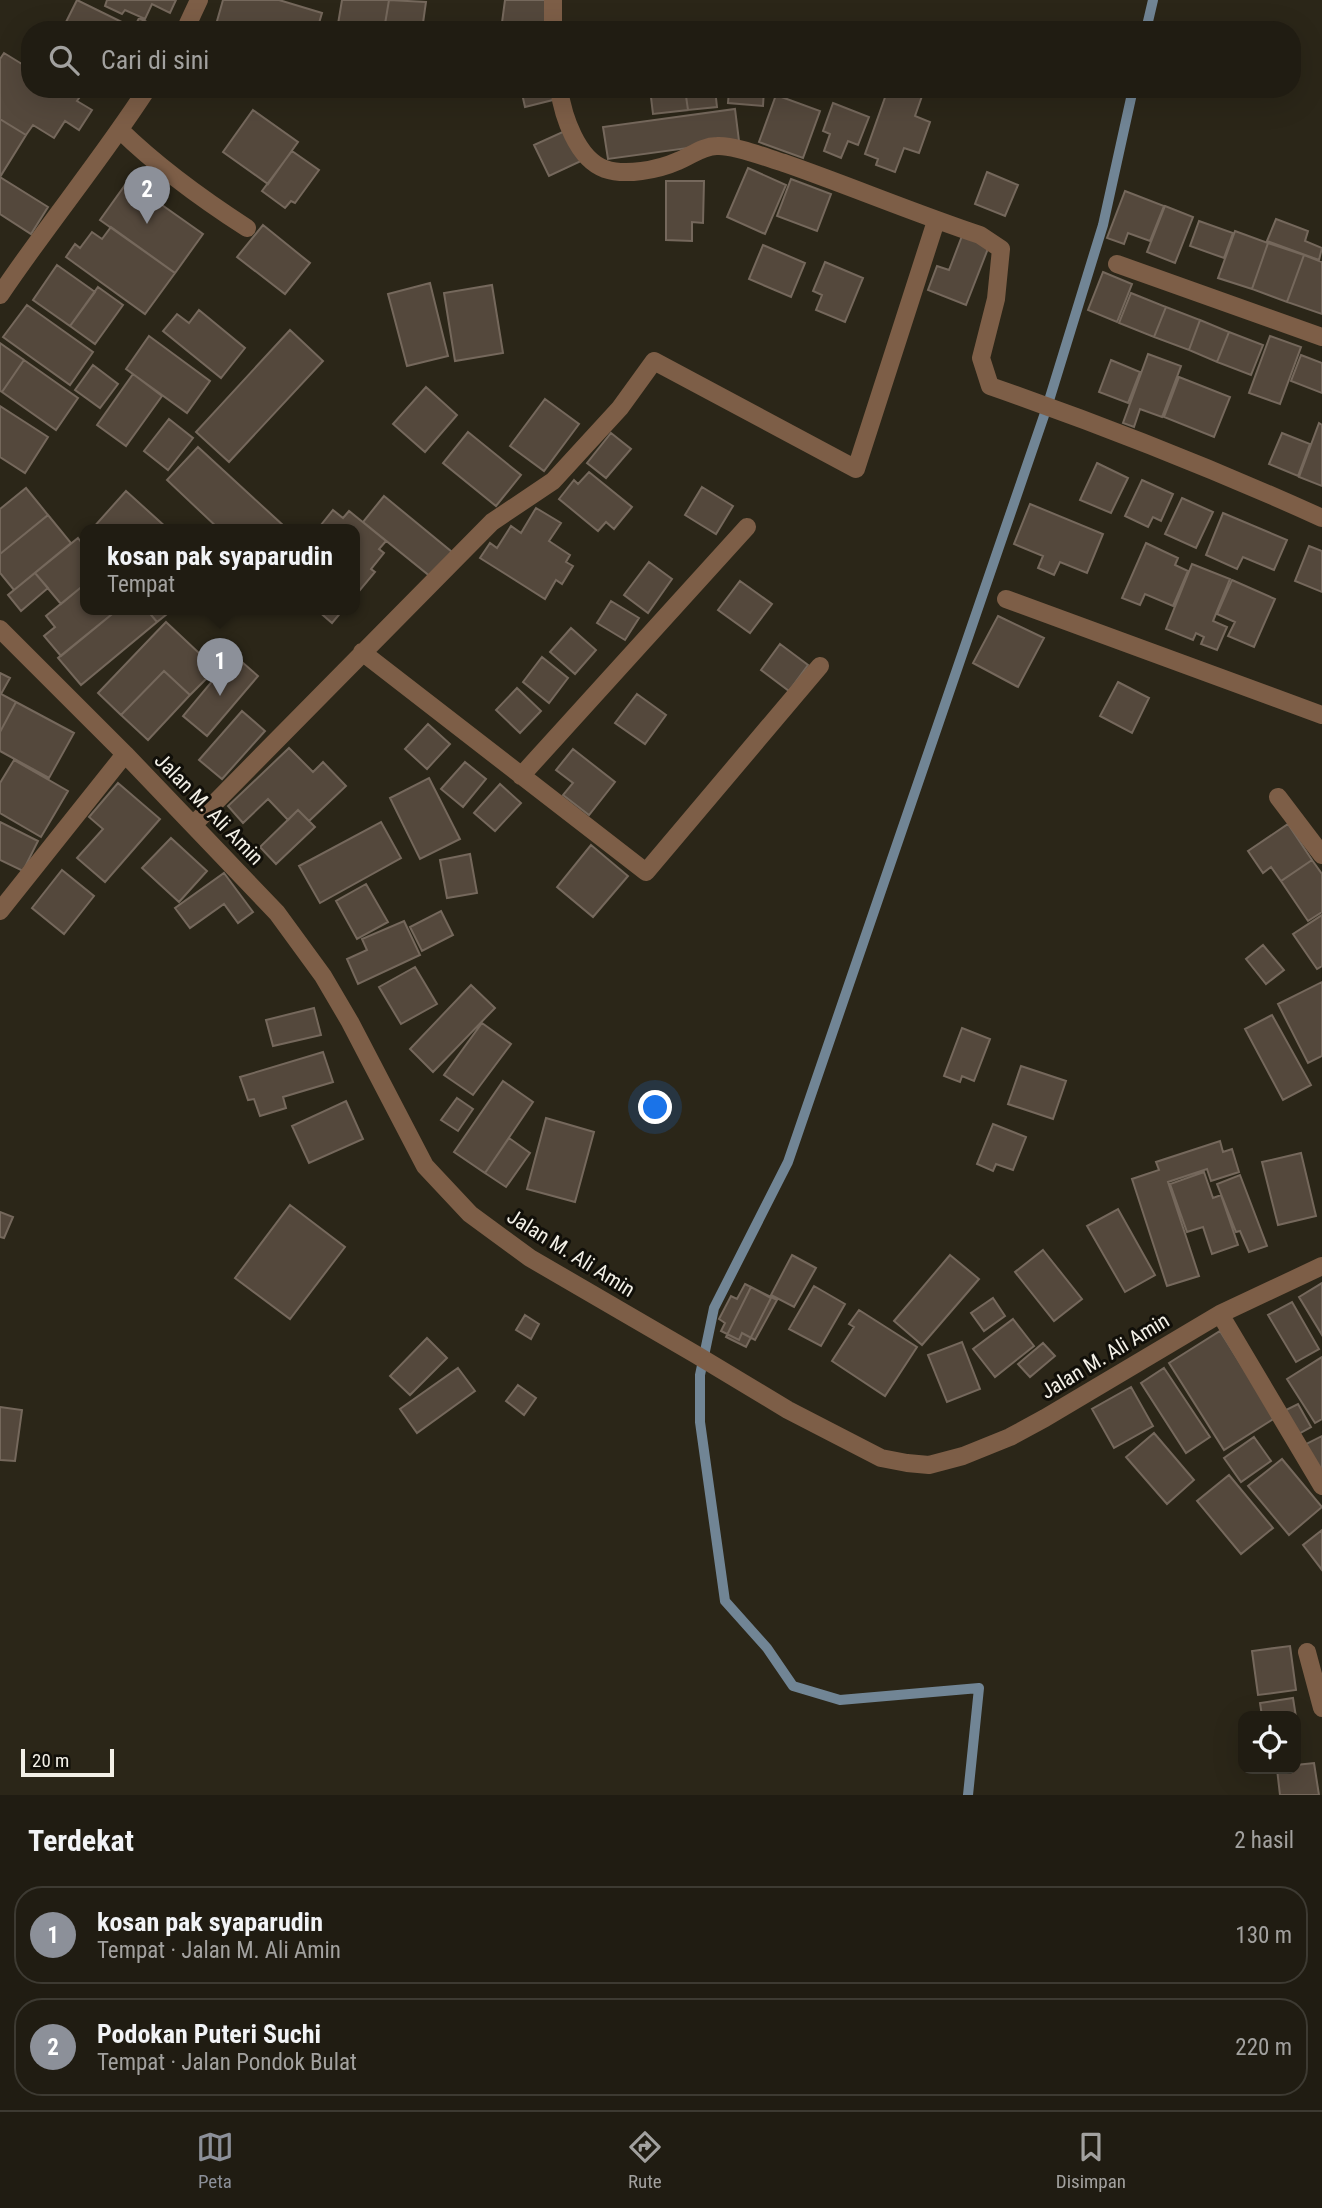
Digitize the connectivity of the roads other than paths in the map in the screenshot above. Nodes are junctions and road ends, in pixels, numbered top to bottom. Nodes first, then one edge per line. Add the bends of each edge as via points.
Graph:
1 (199, 0) edge
2 (552, 0) edge
3 (189, 21) edge
4 (553, 21) edge
5 (140, 98) edge
6 (560, 98) edge
7 (120, 130) junction
8 (936, 220) junction
9 (247, 228) dead end
10 (1117, 264) dead end
11 (0, 295) edge
12 (1322, 337) edge
13 (1322, 518) edge
14 (747, 527) dead end
15 (1006, 599) dead end
16 (0, 629) edge
17 (362, 652) junction
18 (820, 666) dead end
19 (1322, 715) edge
20 (125, 754) junction
21 (521, 776) junction
22 (1278, 797) dead end
23 (193, 825) junction
24 (1322, 855) edge
25 (0, 911) edge
26 (1322, 1266) edge
27 (1220, 1314) junction
28 (1322, 1486) edge
29 (1307, 1652) dead end
30 (1322, 1708) edge

1 - 3 street
2 - 4 street
5 - 7 street
6 - 8 street via 577,145 586,158 603,168 623,173 648,169 718,146 807,171
7 - 9 street via 174,177
7 - 11 street
8 - 13 street via 1001,249 996,299 981,358 990,386 1076,416
8 - 17 street via 856,469 654,361 620,408 553,481 492,522
10 - 12 street
14 - 21 street
15 - 19 street
16 - 20 street, Jalan M. Ali Amin
17 - 21 street
17 - 23 street
18 - 21 street via 646,872
20 - 23 street, Jalan M. Ali Amin
20 - 25 street
22 - 24 street
23 - 27 street, Jalan M. Ali Amin via 277,913 323,976 425,1166 470,1214 530,1258 788,1410 881,1458 929,1465 1010,1437
26 - 27 street, Jalan M. Ali Amin
27 - 28 street
29 - 30 street

